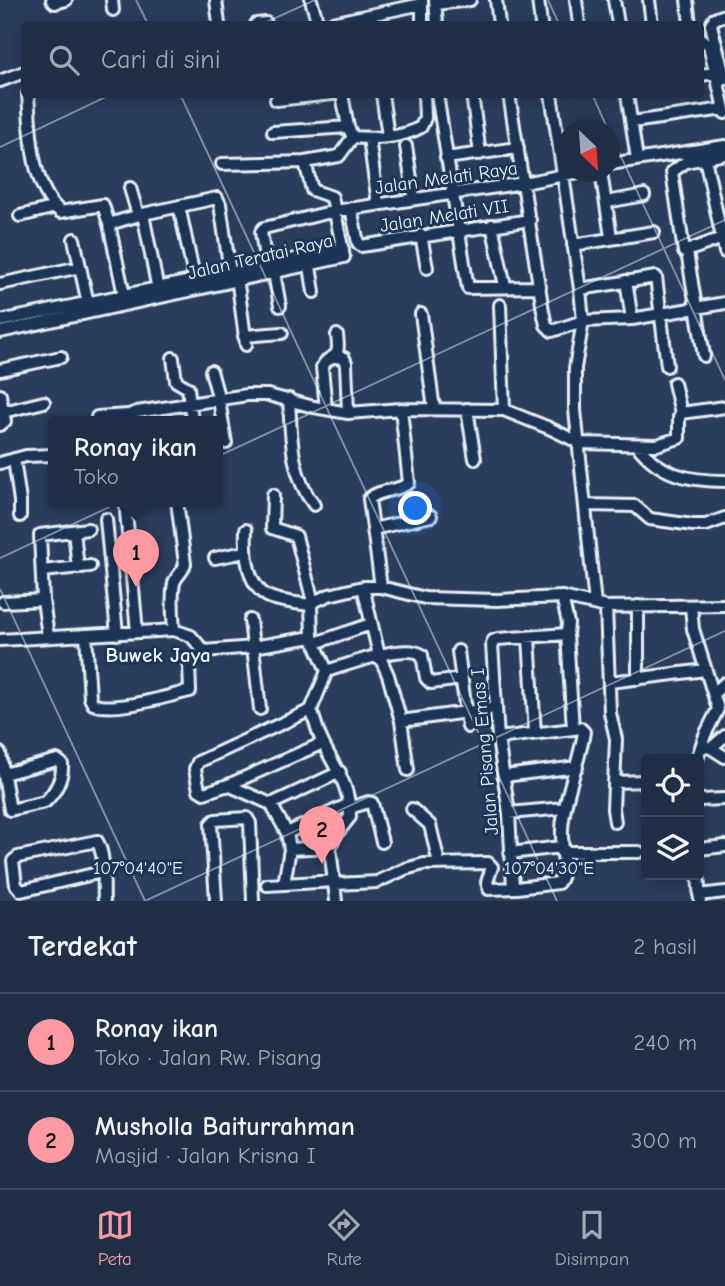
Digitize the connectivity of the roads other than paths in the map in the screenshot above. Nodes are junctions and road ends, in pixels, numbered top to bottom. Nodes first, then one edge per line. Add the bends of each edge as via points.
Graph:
1 (66, 0) edge
2 (216, 0) edge
3 (311, 0) edge
4 (470, 0) edge
5 (496, 0) edge
6 (538, 0) edge
7 (576, 0) edge
8 (614, 0) edge
9 (649, 0) edge
10 (687, 0) edge
11 (53, 1) edge
12 (422, 2) edge
13 (435, 2) edge
14 (725, 15) edge
15 (219, 21) edge
16 (317, 21) edge
17 (340, 21) edge
18 (422, 21) edge
19 (437, 21) edge
20 (499, 21) edge
21 (541, 21) edge
22 (579, 21) edge
23 (618, 21) edge
24 (652, 21) edge
25 (690, 21) edge
26 (704, 41) edge
27 (21, 73) edge
28 (715, 73) junction
29 (704, 75) edge
30 (725, 79) edge
31 (0, 80) edge
32 (28, 98) edge
33 (294, 98) edge
34 (343, 98) edge
35 (383, 98) edge
36 (424, 98) edge
37 (438, 98) edge
38 (473, 98) edge
39 (510, 98) edge
40 (551, 98) edge
41 (628, 98) edge
42 (275, 100) dead end
43 (724, 111) edge
44 (632, 122) junction
45 (273, 132) dead end
46 (351, 132) junction
47 (388, 136) junction
48 (369, 138) junction
49 (557, 144) edge
50 (406, 146) dead end
51 (725, 146) edge
52 (518, 148) junction
53 (480, 154) junction
54 (725, 154) edge
55 (446, 158) junction
56 (705, 158) junction
57 (637, 159) junction
58 (305, 162) junction
59 (620, 162) edge
60 (222, 164) dead end
61 (557, 178) edge
62 (562, 182) edge
63 (603, 182) edge
64 (524, 183) junction
65 (131, 188) dead end
66 (451, 194) junction
67 (644, 195) dead end
68 (414, 198) junction
69 (607, 202) junction
70 (378, 204) junction
71 (179, 206) junction
72 (56, 207) junction
73 (351, 208) junction
74 (335, 211) junction
75 (140, 214) junction
76 (20, 216) dead end
77 (530, 220) junction
78 (109, 224) junction
79 (492, 225) junction
80 (458, 230) junction
81 (654, 232) dead end
82 (421, 235) junction
83 (611, 237) junction
84 (724, 237) edge
85 (74, 239) dead end
86 (573, 245) junction
87 (685, 252) junction
88 (725, 252) edge
89 (309, 261) junction
90 (80, 267) junction
91 (271, 267) junction
92 (427, 268) dead end
93 (234, 275) junction
94 (626, 281) junction
95 (0, 284) edge
96 (195, 284) junction
97 (505, 286) junction
98 (540, 287) junction
99 (580, 289) junction
100 (314, 292) dead end
101 (159, 293) junction
102 (124, 295) junction
103 (725, 303) edge
104 (500, 305) dead end
105 (280, 306) dead end
106 (698, 307) junction
107 (89, 309) junction
108 (421, 314) dead end
109 (661, 314) junction
110 (632, 319) junction
111 (0, 321) edge
112 (583, 321) junction
113 (0, 332) edge
114 (282, 333) dead end
115 (337, 335) dead end
116 (704, 356) dead end
117 (61, 357) dead end
118 (335, 357) junction
119 (173, 358) dead end
120 (667, 366) dead end
121 (0, 369) edge
122 (211, 371) dead end
123 (674, 383) dead end
124 (0, 395) edge
125 (289, 399) junction
126 (219, 400) junction
127 (44, 402) dead end
128 (190, 405) junction
129 (725, 407) edge
130 (401, 408) junction
131 (326, 409) junction
132 (434, 409) junction
133 (467, 409) junction
134 (504, 410) junction
135 (4, 412) junction
136 (348, 413) junction
137 (681, 413) junction
138 (130, 416) edge
139 (191, 416) edge
140 (222, 416) edge
141 (0, 425) edge
142 (223, 425) edge
143 (226, 443) dead end
144 (580, 443) junction
145 (637, 445) junction
146 (48, 455) edge
147 (14, 459) junction
148 (475, 460) dead end
149 (0, 463) edge
150 (725, 481) edge
151 (273, 495) dead end
152 (314, 505) dead end
153 (586, 505) junction
154 (126, 507) edge
155 (178, 507) edge
156 (20, 516) dead end
157 (431, 516) dead end
158 (725, 518) edge
159 (106, 520) dead end
160 (88, 529) dead end
161 (373, 529) junction
162 (246, 530) dead end
163 (74, 531) junction
164 (245, 552) junction
165 (215, 558) dead end
166 (90, 566) dead end
167 (78, 568) junction
168 (41, 571) junction
169 (363, 587) junction
170 (381, 587) junction
171 (562, 597) junction
172 (43, 600) junction
173 (3, 602) dead end
174 (312, 604) junction
175 (600, 605) junction
176 (725, 605) edge
177 (638, 606) junction
178 (691, 606) junction
179 (250, 620) dead end
180 (371, 624) junction
181 (174, 630) junction
182 (137, 632) junction
183 (117, 634) junction
184 (86, 635) junction
185 (567, 635) junction
186 (48, 636) junction
187 (529, 638) junction
188 (0, 640) edge
189 (314, 640) junction
190 (253, 648) junction
191 (204, 651) junction
192 (458, 651) dead end
193 (379, 655) junction
194 (705, 670) junction
195 (327, 671) junction
196 (462, 679) junction
197 (638, 679) junction
198 (610, 682) junction
199 (725, 683) edge
200 (714, 693) junction
201 (496, 708) junction
202 (260, 709) dead end
203 (312, 710) junction
204 (466, 712) junction
205 (401, 721) junction
206 (468, 727) dead end
207 (573, 729) junction
208 (535, 733) junction
209 (725, 736) edge
210 (498, 738) junction
211 (323, 743) junction
212 (707, 747) junction
213 (0, 753) edge
214 (702, 754) edge
215 (725, 757) edge
216 (577, 767) junction
217 (408, 771) dead end
218 (340, 772) junction
219 (503, 776) junction
220 (3, 780) edge
221 (641, 781) edge
222 (614, 782) junction
223 (228, 785) junction
224 (725, 799) edge
225 (704, 800) edge
226 (271, 804) junction
227 (350, 806) junction
228 (564, 808) junction
229 (412, 809) dead end
230 (509, 813) junction
231 (615, 822) dead end
232 (287, 833) junction
233 (382, 842) dead end
234 (725, 846) edge
235 (330, 848) junction
236 (704, 848) edge
237 (290, 849) junction
238 (561, 850) junction
239 (639, 852) dead end
240 (510, 853) junction
241 (439, 863) junction
242 (102, 872) junction
243 (698, 880) edge
244 (335, 883) junction
245 (284, 884) junction
246 (267, 885) dead end
247 (513, 888) junction
248 (725, 892) edge
249 (700, 898) edge
250 (104, 901) edge
251 (216, 901) edge
252 (253, 901) edge
253 (336, 901) edge

1 - 11 street
2 - 15 street
3 - 16 street
4 - 13 street
5 - 20 street
6 - 21 street
7 - 22 street
8 - 23 street
9 - 24 street
10 - 25 street
12 - 17 street
12 - 18 street
13 - 19 street
14 - 30 street via 710,25
26 - 28 street
27 - 31 street
28 - 29 street
28 - 43 street
32 - 72 street via 36,170
33 - 42 street
34 - 46 street
35 - 47 street
36 - 47 street via 421,127
37 - 55 street
38 - 53 street
39 - 52 street
40 - 49 street
41 - 44 street
43 - 44 street
44 - 57 street
45 - 46 street
46 - 48 street
46 - 58 street via 338,156
47 - 48 street
48 - 70 street
50 - 68 street
51 - 57 street
52 - 53 street
52 - 64 street
53 - 55 street
54 - 56 street
55 - 66 street
56 - 84 street
56 - 87 street via 686,162 672,172
57 - 59 street
58 - 60 street
58 - 74 street via 312,190 331,195
61 - 64 street, Jalan Melati Raya
62 - 86 street
63 - 69 street
64 - 66 street, Jalan Melati Raya
64 - 77 street
65 - 75 street
66 - 68 street, Jalan Melati Raya
66 - 80 street
67 - 69 street
68 - 70 street, Jalan Melati Raya
69 - 83 street
70 - 73 street, Jalan Melati Raya
71 - 75 street
71 - 93 street via 215,198 220,204
71 - 96 street
72 - 76 street
72 - 78 street via 62,212 102,204
73 - 74 street, Jalan Melati Raya
73 - 82 street, Jalan Melati VII via 360,245
74 - 89 street, Jalan Teratai Raya via 344,258
74 - 91 street, Jalan Melati Raya via 263,228
75 - 78 street
75 - 101 street
77 - 79 street, Jalan Melati VII
77 - 98 street
78 - 102 street
79 - 80 street, Jalan Melati VII
79 - 97 street
80 - 82 street, Jalan Melati VII
80 - 97 street via 468,288
81 - 83 street
82 - 92 street
83 - 86 street
84 - 87 street
84 - 88 street
85 - 90 street
86 - 99 street
87 - 106 street
89 - 91 street, Jalan Teratai Raya
89 - 100 street
90 - 95 street
90 - 107 street
91 - 93 street, Jalan Teratai Raya
91 - 105 street
93 - 96 street, Jalan Teratai Raya
93 - 114 street via 245,341
94 - 99 street
94 - 109 street via 656,276
94 - 110 street
96 - 101 street, Jalan Teratai Raya
97 - 98 street
98 - 112 street via 552,331
99 - 112 street
101 - 102 street, Jalan Teratai Raya
101 - 107 street, Jalan Teratai Raya
102 - 107 street, Jalan Teratai Raya
103 - 106 street
104 - 134 street
106 - 109 street
106 - 116 street
107 - 111 street, Jalan Teratai Raya
107 - 113 street, Jalan Teratai Raya
108 - 132 street
109 - 110 street
109 - 120 street
110 - 112 street
112 - 144 street via 574,388
115 - 118 street
117 - 121 street
118 - 131 street via 322,367
118 - 136 street via 346,363
119 - 128 street via 176,381 187,386
122 - 126 street
123 - 137 street
124 - 135 street
125 - 126 street via 247,395
125 - 131 street
125 - 152 street via 300,483
126 - 128 street
126 - 140 street
127 - 135 street
128 - 138 street
128 - 139 street
129 - 137 street
130 - 132 street
130 - 136 street
130 - 161 street via 409,483 370,496
131 - 136 street
132 - 133 street
133 - 134 street
133 - 148 street
134 - 144 street
135 - 141 street via 5,422
137 - 145 street via 678,439
142 - 143 street
144 - 145 street
144 - 153 street
145 - 150 street via 658,466 695,481
146 - 147 street
147 - 149 street
147 - 156 street
151 - 174 street via 272,528 296,536
153 - 158 street via 635,506 650,519 693,525
153 - 175 street
154 - 182 street
155 - 181 street via 185,564 174,583
157 - 161 street
159 - 183 street
160 - 163 street
161 - 170 street
162 - 164 street
163 - 167 street
163 - 168 street via 40,535
164 - 165 street
164 - 174 street via 252,578 263,593
166 - 167 street
167 - 168 street
168 - 172 street
169 - 170 street
169 - 174 street
169 - 180 street
170 - 171 street via 425,598
171 - 175 street
171 - 185 street
172 - 173 street
172 - 186 street
174 - 189 street
175 - 177 street
175 - 198 street
176 - 178 street
177 - 178 street
177 - 197 street
178 - 194 street
179 - 190 street
180 - 189 street
180 - 193 street
181 - 182 street
181 - 191 street via 191,636
182 - 183 street
183 - 184 street
184 - 186 street
184 - 191 street via 90,698 99,707 190,691 189,663
185 - 187 street, Jalan Pisang Emas I
185 - 207 street
186 - 188 street
187 - 201 street, Jalan Pisang Emas I via 492,642
187 - 208 street
189 - 190 street
189 - 195 street
190 - 191 street
190 - 202 street
192 - 196 street
193 - 195 street
193 - 196 street via 420,652 431,683
193 - 205 street
194 - 197 street
194 - 200 street
195 - 203 street
196 - 204 street
197 - 198 street
198 - 222 street via 616,739
199 - 200 street
200 - 212 street via 718,712 705,735
201 - 204 street
201 - 210 street, Jalan Pisang Emas I
203 - 211 street
203 - 223 street via 198,762 195,769 201,793
204 - 205 street
204 - 206 street
205 - 217 street
207 - 208 street
207 - 216 street via 584,732
208 - 210 street
209 - 212 street
210 - 219 street, Jalan Pisang Emas I
211 - 218 street
211 - 223 street
212 - 214 street
212 - 215 street
213 - 220 street
216 - 219 street
216 - 228 street
218 - 226 street
218 - 227 street
219 - 230 street, Jalan Pisang Emas I
220 - 220 street via 57,760 62,764 59,783 45,802 12,811
221 - 222 street
222 - 231 street
223 - 226 street
224 - 225 street
226 - 232 street
227 - 232 street
227 - 233 street via 372,803
227 - 235 street via 350,817
228 - 230 street
228 - 238 street
229 - 241 street via 430,825
230 - 240 street, Jalan Pisang Emas I
232 - 237 street
234 - 236 street
235 - 237 street
235 - 244 street
237 - 245 street
238 - 239 street
238 - 240 street
238 - 247 street via 562,878 556,884
240 - 247 street, Jalan Pisang Emas I
241 - 244 street via 405,869 377,882
241 - 247 street via 490,863 487,888
242 - 242 street via 100,845 95,840 13,861 21,891
242 - 250 street
243 - 249 street
244 - 245 street
244 - 253 street
245 - 246 street
248 - 249 street
251 - 252 street via 211,824 247,818

